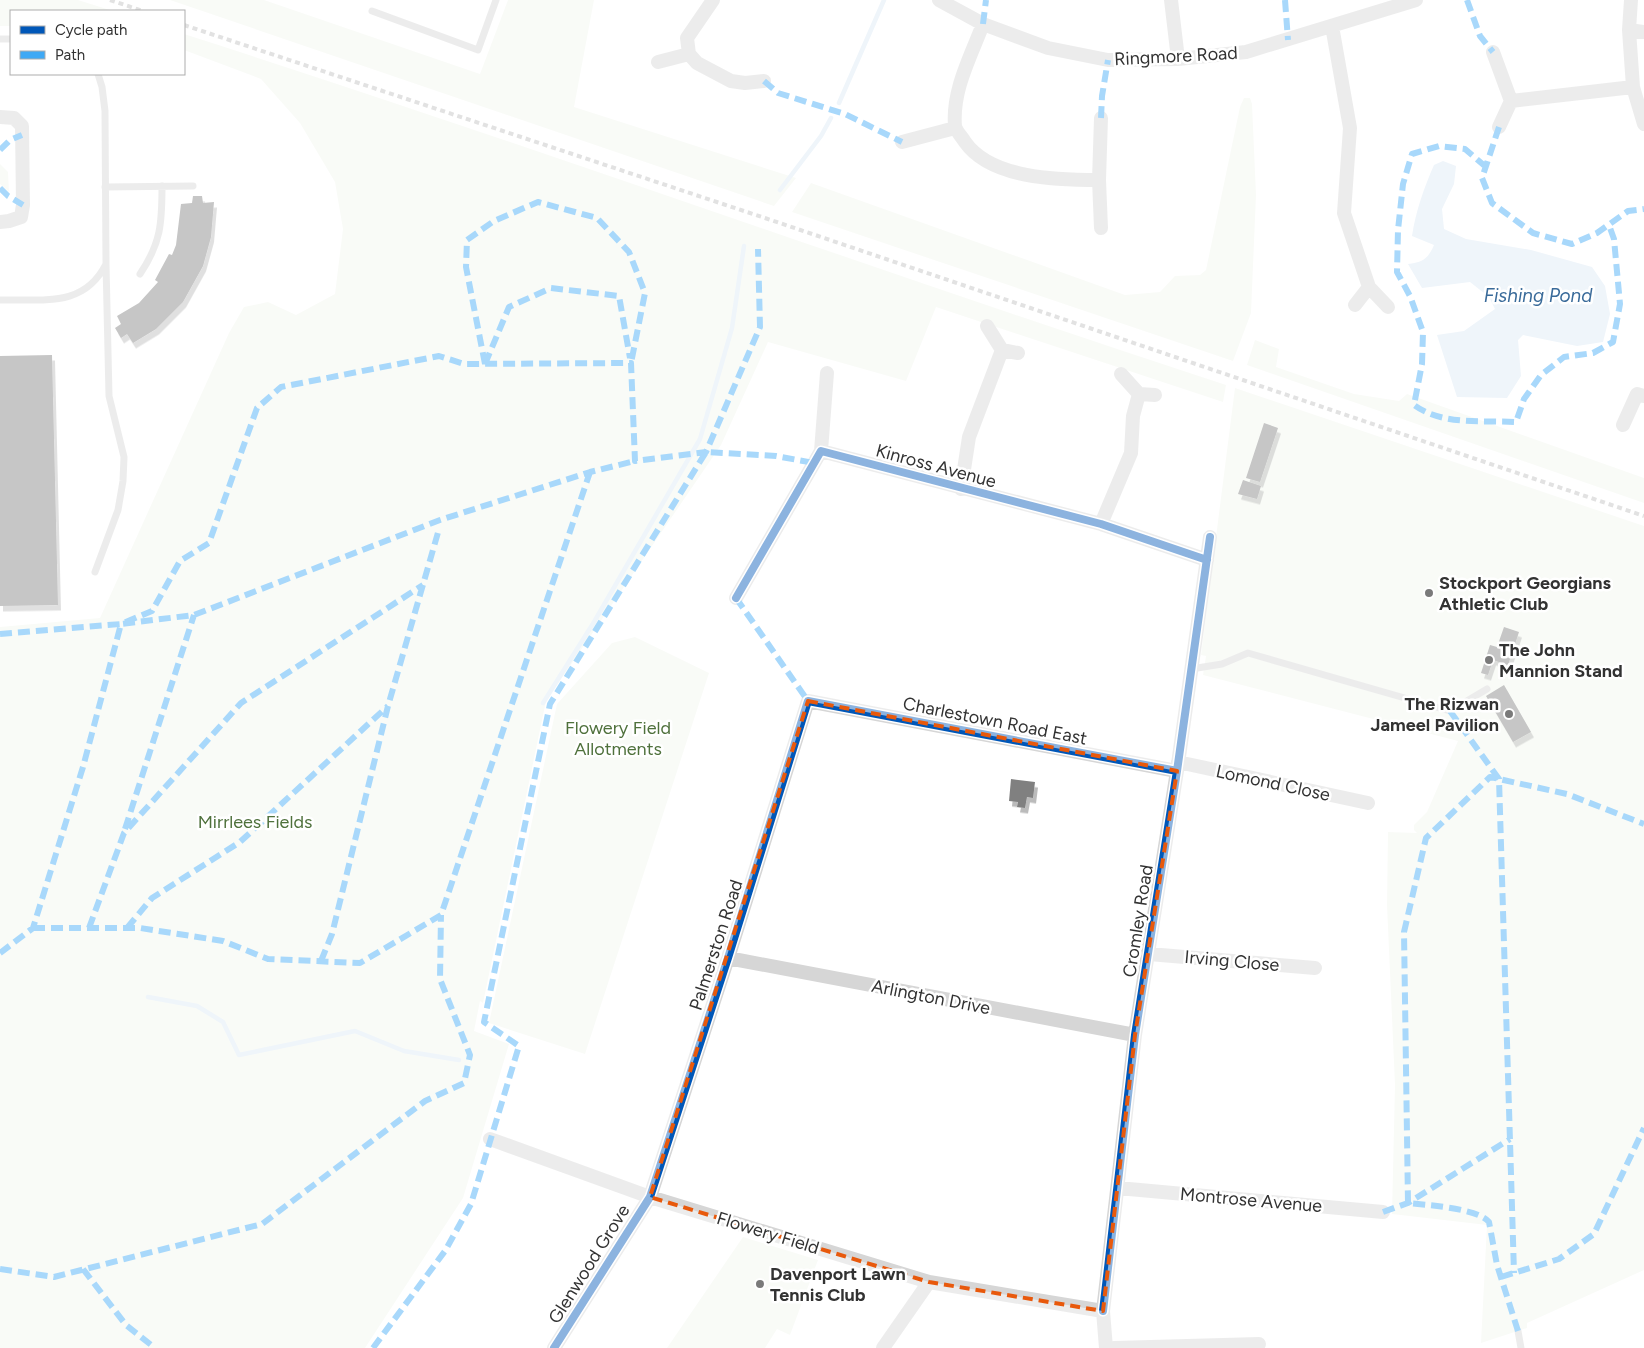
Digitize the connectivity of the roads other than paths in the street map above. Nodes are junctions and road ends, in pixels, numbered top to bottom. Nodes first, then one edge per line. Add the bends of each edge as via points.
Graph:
1 (496, 0) edge
2 (713, 0) edge
3 (939, 0) edge
4 (1171, 0) edge
5 (1416, 0) edge
6 (1630, 0) edge
7 (372, 12) dead end
8 (983, 24) junction
9 (1332, 26) junction
10 (1629, 30) junction
11 (1644, 32) edge
12 (1493, 52) dead end
13 (689, 54) junction
14 (1178, 59) junction
15 (658, 62) dead end
16 (98, 75) edge
17 (764, 81) dead end
18 (1633, 87) junction
19 (1511, 101) junction
20 (0, 117) edge
21 (1101, 118) dead end
22 (1644, 124) edge
23 (1499, 127) dead end
24 (955, 128) junction
25 (902, 142) dead end
26 (1099, 180) junction
27 (162, 186) junction
28 (193, 186) dead end
29 (105, 187) junction
30 (0, 222) edge
31 (1101, 228) dead end
32 (106, 264) junction
33 (140, 274) dead end
34 (1369, 287) junction
35 (0, 300) edge
36 (1355, 305) dead end
37 (1388, 307) dead end
38 (987, 326) dead end
39 (1002, 350) junction
40 (1018, 353) dead end
41 (827, 373) dead end
42 (1121, 374) dead end
43 (1139, 394) junction
44 (1155, 396) dead end
45 (1644, 396) edge
46 (1623, 424) dead end
47 (821, 450) junction
48 (961, 489) junction
49 (1101, 524) junction
50 (1210, 537) dead end
51 (1207, 560) junction
52 (95, 572) dead end
53 (736, 598) dead end
54 (1191, 669) junction
55 (1487, 689) dead end
56 (808, 702) joint
57 (1178, 766) junction
58 (1368, 803) dead end
59 (1149, 954) junction
60 (728, 958) junction
61 (1315, 968) dead end
62 (1135, 1035) junction
63 (490, 1140) dead end
64 (1118, 1188) junction
65 (650, 1197) junction
66 (1383, 1212) dead end
67 (930, 1282) junction
68 (1104, 1311) junction
69 (1518, 1332) dead end
70 (1259, 1344) dead end
71 (554, 1348) edge
72 (883, 1348) edge
73 (1106, 1348) edge
74 (1114, 1348) edge
75 (1521, 1348) edge

1 - 7 lane via 478,50
2 - 13 street via 687,38
3 - 8 street, Ringmore Road
4 - 14 street
5 - 9 street, Ringmore Road
6 - 10 street
8 - 14 street, Ringmore Road via 1048,48 1108,60
8 - 24 street via 957,92
9 - 14 street, Ringmore Road via 1246,52
9 - 34 street via 1350,128 1344,214
10 - 11 street
10 - 18 street
12 - 19 street
13 - 15 street
13 - 17 street via 697,63 731,81
16 - 29 lane via 105,111
18 - 19 street
18 - 22 street
19 - 23 street
20 - 30 street via 14,118 22,126 23,205 21,217
21 - 26 street
24 - 25 street
24 - 26 street via 972,151 1023,175
26 - 31 street
27 - 28 lane
27 - 29 lane
27 - 33 lane via 162,224 154,252
29 - 32 lane
32 - 35 lane via 98,279 72,297
32 - 52 lane via 109,396 124,457 118,510
34 - 36 street
34 - 37 street
38 - 39 street
39 - 40 street
39 - 48 street, Kinross Avenue via 969,437
41 - 47 street
42 - 43 street
43 - 44 street
43 - 49 street via 1133,416 1131,453
45 - 46 street via 1637,394
47 - 48 street, Kinross Avenue
47 - 53 street
48 - 49 street, Kinross Avenue
49 - 51 street, Kinross Avenue
50 - 51 street, Cromley Road
51 - 54 street, Cromley Road
54 - 55 lane via 1222,664 1248,653 1450,711
54 - 57 street, Cromley Road
56 - 57 street, Charlestown Road East
56 - 60 street, Palmerston Road
57 - 58 street, Lomond Close
57 - 59 street, Cromley Road
59 - 61 street, Irving Close
59 - 62 street, Cromley Road
60 - 62 street, Arlington Drive
60 - 65 street, Palmerston Road
62 - 64 street, Cromley Road
63 - 65 street, Flowery Field
64 - 66 street, Montrose Avenue
64 - 68 street, Cromley Road
65 - 67 street, Flowery Field
65 - 71 street, Glenwood Grove
67 - 68 street, Flowery Field
67 - 72 street
68 - 73 street
69 - 75 lane
70 - 74 street

